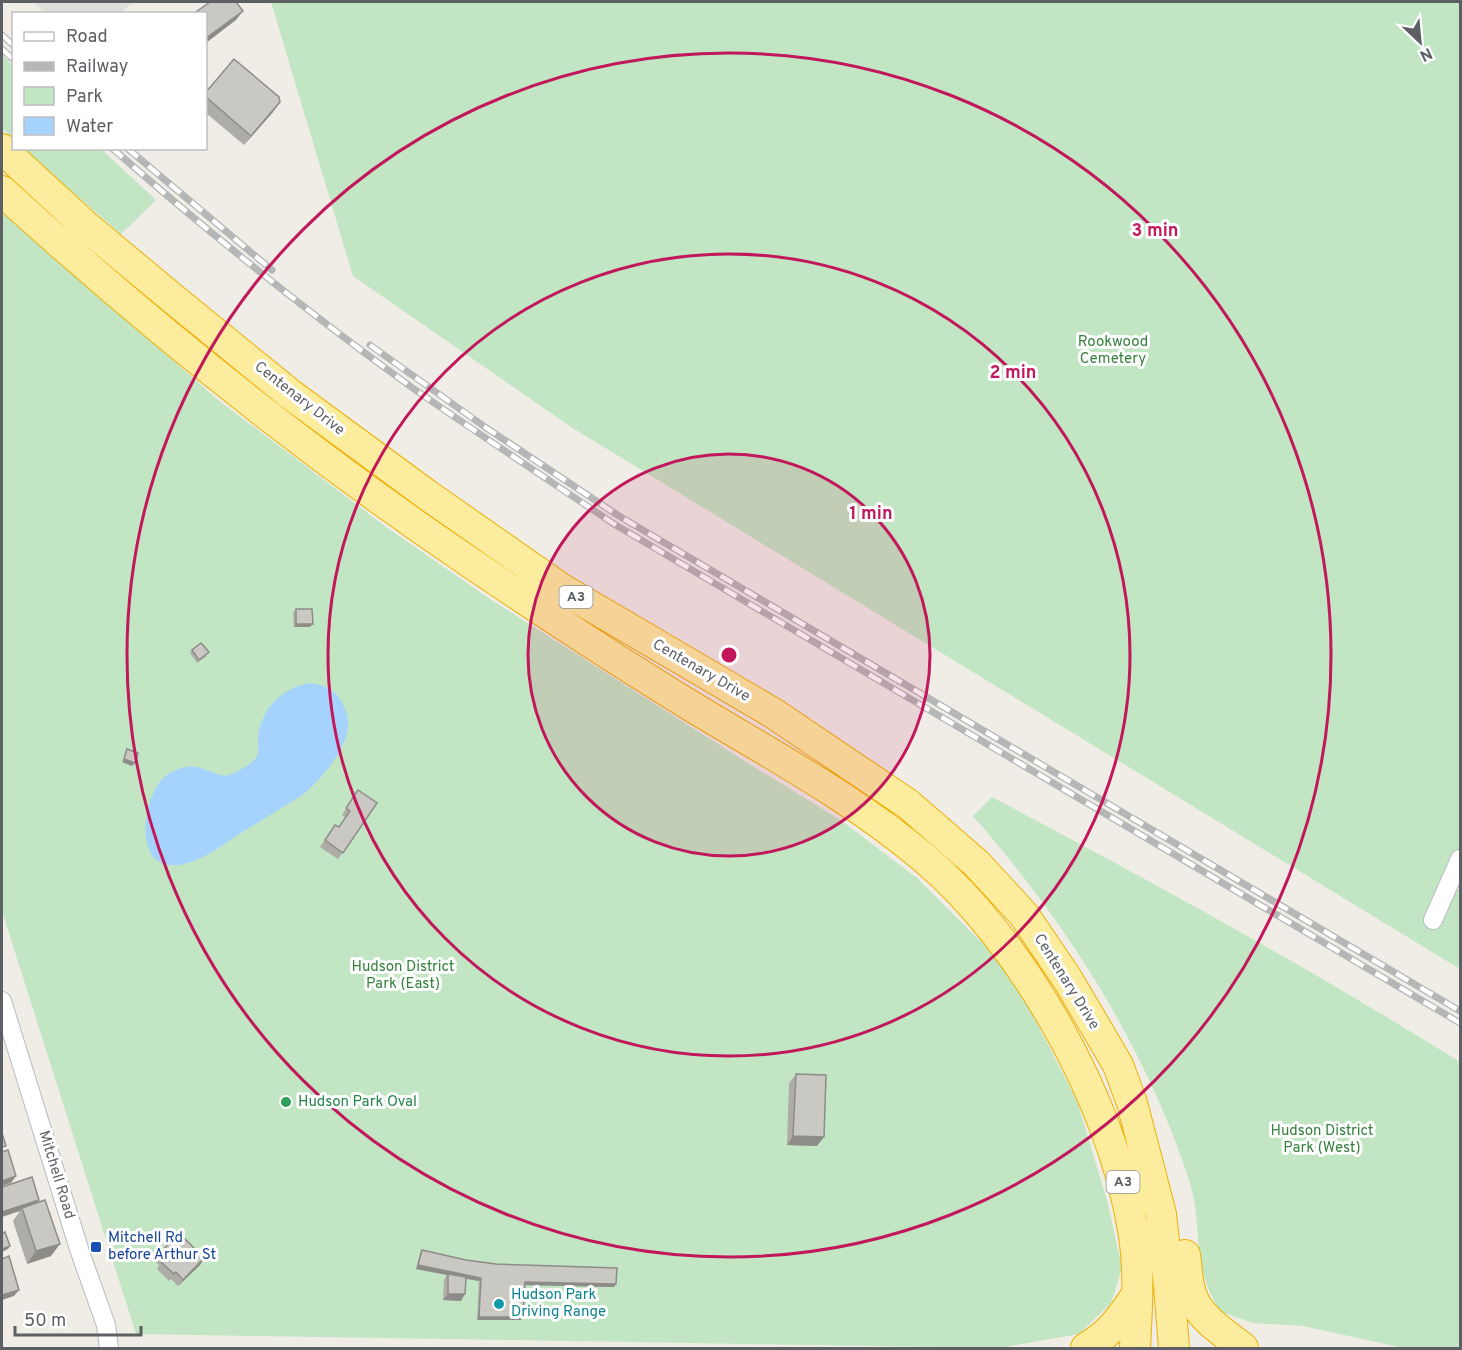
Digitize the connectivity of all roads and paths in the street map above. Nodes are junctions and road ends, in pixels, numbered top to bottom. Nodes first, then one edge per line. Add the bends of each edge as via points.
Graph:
1 (2, 149) edge
2 (2, 191) edge
3 (1461, 860) edge
4 (1433, 920) dead end
5 (2, 1001) edge
6 (1161, 1214) junction
7 (1137, 1294) junction
8 (109, 1348) edge
9 (1086, 1348) edge
10 (1135, 1348) edge
11 (1174, 1348) edge
12 (1243, 1348) edge

1 - 6 highway, Centenary Drive / A3 via 171,297 290,394 426,495 562,589 773,713 908,804 977,864 1030,925 1118,1065
2 - 7 highway, Centenary Drive / A3 via 201,362 400,514 561,624 830,789 928,861 1007,947 1041,998 1083,1075 1126,1191 1134,1232
3 - 4 street
5 - 8 street, Mitchell Road via 106,1325
6 - 11 highway, Centenary Drive / A3
6 - 12 highway via 1184,1248 1196,1305
7 - 9 highway via 1105,1337
7 - 10 highway, Centenary Drive / A3

